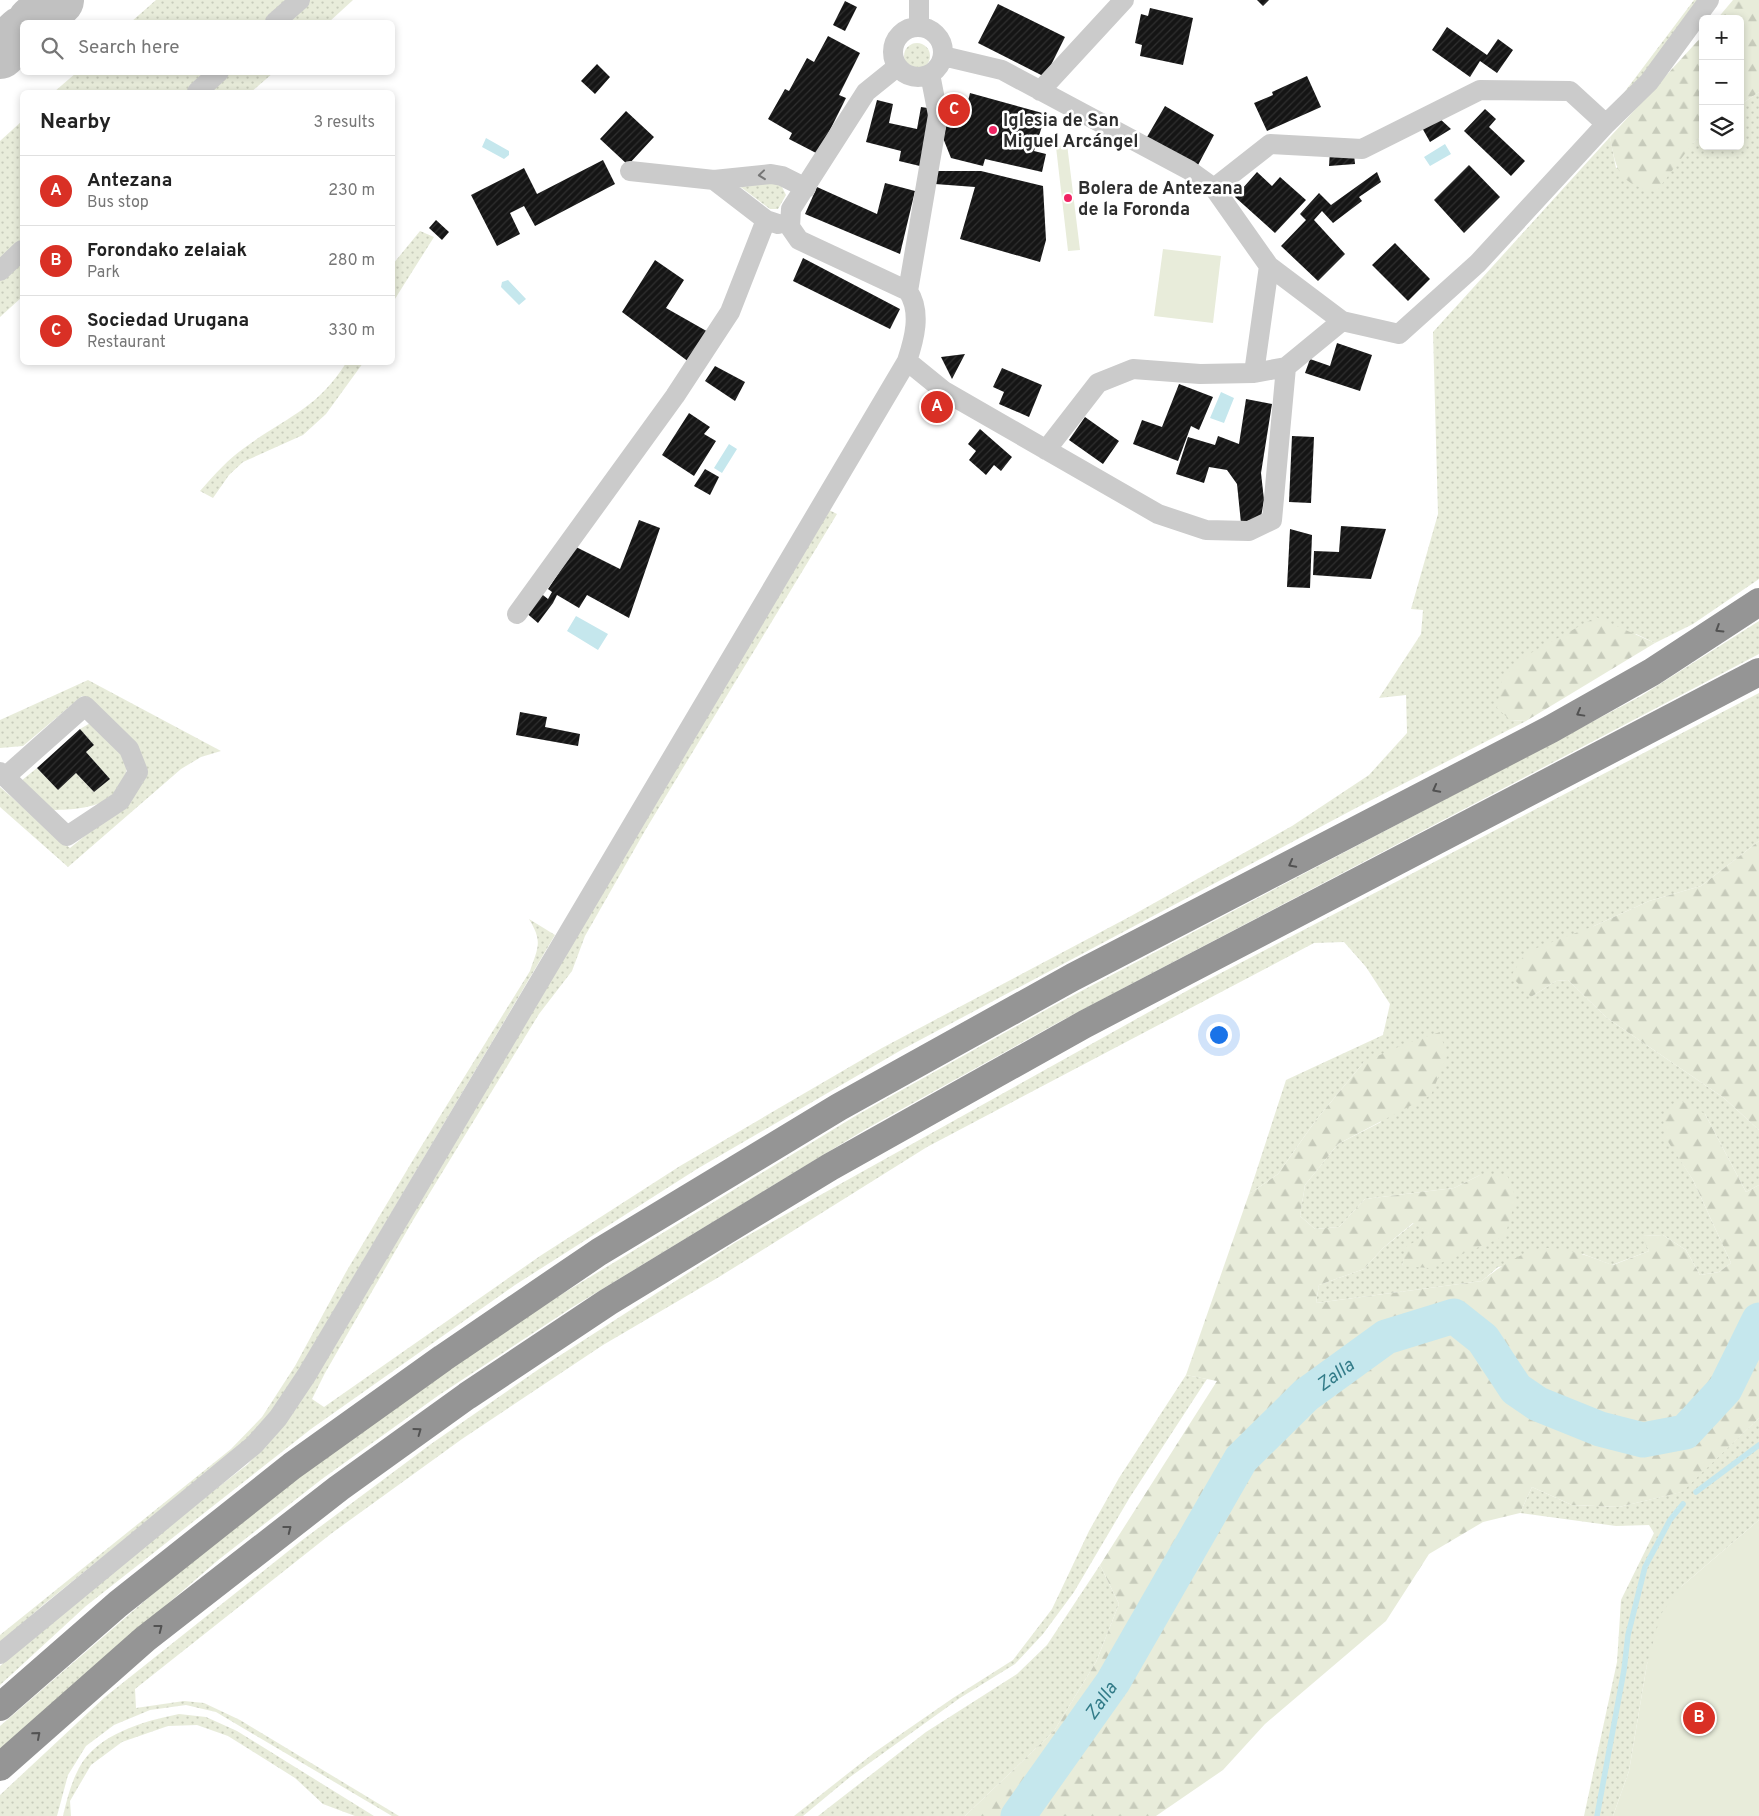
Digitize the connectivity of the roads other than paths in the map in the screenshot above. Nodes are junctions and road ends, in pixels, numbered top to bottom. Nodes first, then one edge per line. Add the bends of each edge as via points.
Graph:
1 (300, 0) edge
2 (919, 0) edge
3 (1124, 0) edge
4 (1709, 0) edge
5 (277, 20) edge
6 (919, 27) junction
7 (943, 56) junction
8 (897, 67) junction
9 (930, 74) junction
10 (217, 75) edge
11 (199, 90) edge
12 (1040, 91) junction
13 (1606, 124) junction
14 (630, 172) dead end
15 (714, 180) junction
16 (806, 188) junction
17 (1214, 188) junction
18 (766, 220) junction
19 (790, 227) junction
20 (20, 252) edge
21 (1269, 266) junction
22 (0, 271) edge
23 (908, 291) junction
24 (1342, 321) junction
25 (906, 361) junction
26 (1286, 368) junction
27 (1254, 374) junction
28 (1046, 450) junction
29 (1759, 602) edge
30 (517, 614) dead end
31 (1759, 672) edge
32 (3, 774) edge
33 (0, 1654) edge
34 (0, 1707) edge
35 (0, 1767) edge

1 - 5 street
2 - 6 street
3 - 12 street
4 - 13 street via 1649,82
6 - 7 street via 938,36
6 - 8 street via 906,30 896,40 893,54
7 - 9 street
7 - 12 street via 1002,70
8 - 9 street via 918,77
8 - 16 street via 866,92
9 - 23 street via 938,115
10 - 11 street
12 - 17 street via 1189,170
13 - 17 street via 1570,91 1480,90 1362,149 1270,144
13 - 24 street via 1478,264 1399,334
14 - 15 street
16 -> 15 street via 772,174
15 - 18 street
16 - 19 street via 791,209
17 - 21 street
18 - 19 street
18 - 30 street via 730,312 675,396
19 - 23 street via 799,240
20 - 22 street
21 - 24 street
21 - 27 street
23 - 25 street via 913,299 915,338
24 - 26 street
25 - 28 street via 944,392
25 - 33 street via 306,1376 278,1418 254,1445
26 - 27 street
26 - 28 street via 1272,520 1248,531 1206,530 1158,514
27 - 28 street via 1133,369 1098,383
29 -> 34 highway via 1652,672 1550,729 1073,977 839,1107 599,1252 292,1466 118,1604
35 -> 31 highway via 145,1640 339,1488 467,1396 608,1302 830,1166 1084,1024
32 - 32 street via 67,836 120,801 138,772 129,749 85,706

